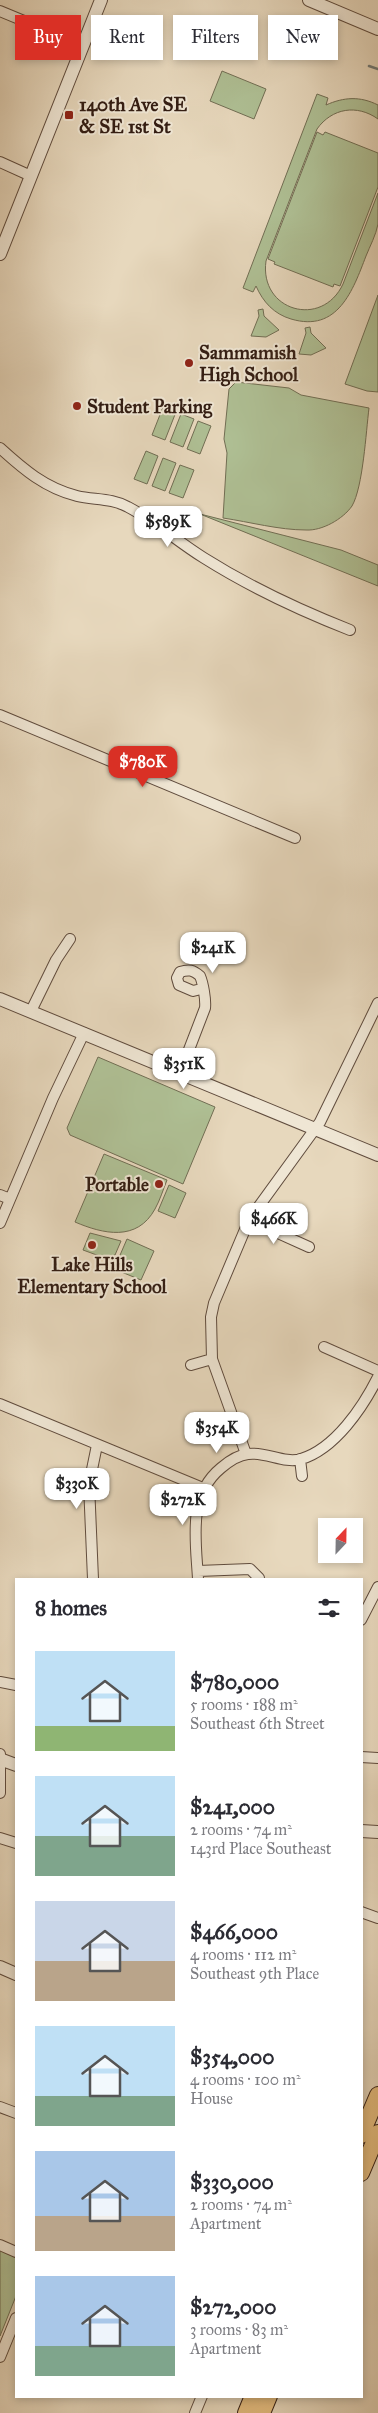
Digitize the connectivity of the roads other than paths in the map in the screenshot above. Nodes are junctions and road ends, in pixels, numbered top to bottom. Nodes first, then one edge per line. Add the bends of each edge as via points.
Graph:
1 (100, 0) edge
2 (309, 0) edge
3 (0, 11) edge
4 (378, 28) edge
5 (82, 45) junction
6 (0, 162) edge
7 (31, 176) junction
8 (0, 254) edge
9 (0, 448) edge
10 (350, 630) dead end
11 (0, 715) edge
12 (295, 838) dead end
13 (70, 939) dead end
14 (201, 988) dead end
15 (0, 999) edge
16 (378, 1003) edge
17 (31, 1012) junction
18 (84, 1033) junction
19 (180, 1073) junction
20 (315, 1129) junction
21 (378, 1155) edge
22 (0, 1195) edge
23 (10, 1199) junction
24 (249, 1220) junction
25 (0, 1223) edge
26 (310, 1247) dead end
27 (324, 1347) dead end
28 (212, 1360) junction
29 (191, 1365) dead end
30 (378, 1372) edge
31 (378, 1377) edge
32 (0, 1404) edge
33 (97, 1445) junction
34 (246, 1454) junction
35 (300, 1460) junction
36 (302, 1476) dead end
37 (202, 1488) junction
38 (198, 1575) edge
39 (93, 1578) edge
40 (259, 1578) edge
41 (378, 1587) edge
42 (363, 1616) edge
43 (0, 1682) edge
44 (15, 1684) edge
45 (0, 1754) edge
46 (363, 1757) edge
47 (378, 1758) edge
48 (0, 1759) edge
49 (15, 1765) edge
50 (0, 1793) edge
51 (363, 1831) edge
52 (378, 1832) edge
53 (0, 1838) edge
54 (15, 1843) edge
55 (363, 1913) edge
56 (378, 1918) edge
57 (0, 1967) edge
58 (15, 1974) edge
59 (378, 2095) edge
60 (0, 2107) edge
61 (15, 2113) edge
62 (369, 2118) edge
63 (363, 2131) edge
64 (378, 2134) edge
65 (363, 2169) edge
66 (0, 2245) edge
67 (15, 2252) edge
68 (15, 2320) edge
69 (0, 2357) edge
70 (201, 2398) edge
71 (252, 2398) edge
72 (268, 2398) edge
73 (195, 2413) edge
74 (246, 2413) edge
75 (262, 2413) edge

1 - 5 street
2 - 4 street
3 - 5 street
5 - 7 street
6 - 7 street
7 - 8 street
9 - 10 street via 40,482 77,496 108,500 130,508 202,558 247,584
11 - 12 street
13 - 17 street
14 - 19 street via 206,1000 205,1008
15 - 17 street
16 - 20 street
17 - 18 street
18 - 19 street
18 - 23 street
19 - 20 street
20 - 21 street
20 - 24 street
22 - 23 street
23 - 25 street
24 - 26 street
24 - 28 street via 214,1303 211,1317
27 - 30 street
28 - 29 street
28 - 34 street
31 - 35 street via 358,1411 337,1435
32 - 33 street
33 - 37 street
33 - 39 street via 89,1484
34 - 35 street
34 - 37 street via 227,1462
35 - 36 street
37 - 38 street via 196,1532
38 - 40 street via 250,1569
41 - 42 street
43 - 44 street
45 - 48 street
46 - 47 street
48 - 49 street
48 - 50 street
51 - 52 street
53 - 54 street
55 - 56 street
57 - 58 street
59 - 62 main road
60 - 61 street
62 - 63 main road
64 - 65 main road
66 - 67 street
68 - 69 street
70 - 73 street
71 - 74 main road
72 - 75 main road

